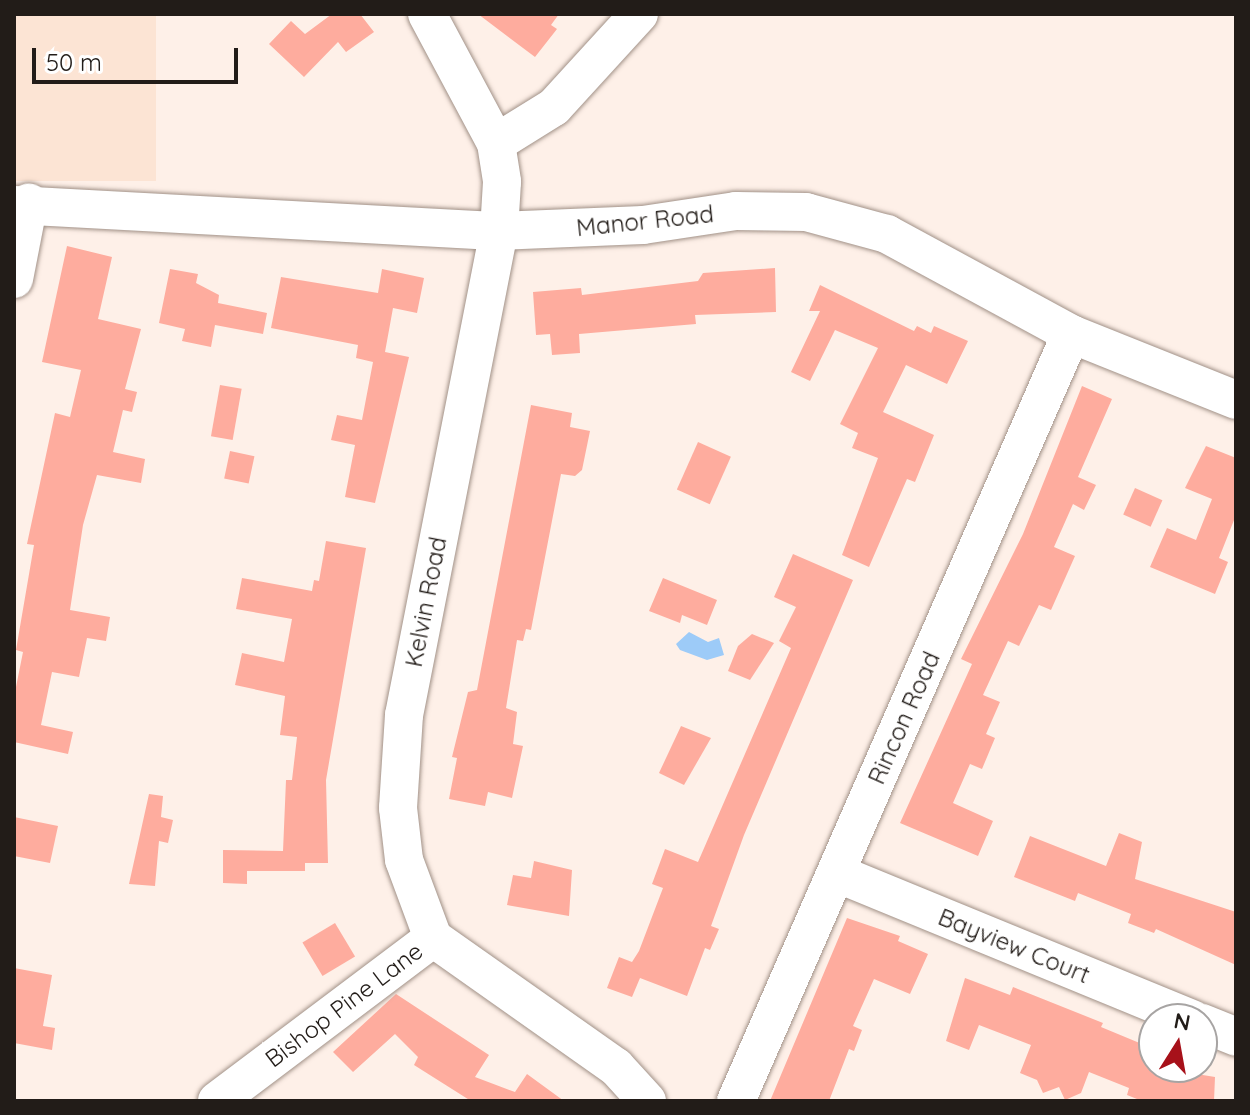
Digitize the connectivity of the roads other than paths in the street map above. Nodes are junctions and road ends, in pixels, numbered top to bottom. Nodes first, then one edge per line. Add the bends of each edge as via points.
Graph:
1 (427, 14) edge
2 (639, 14) edge
3 (496, 143) junction
4 (21, 203) edge
5 (499, 231) junction
6 (14, 279) edge
7 (1071, 334) junction
8 (1236, 400) edge
9 (836, 873) junction
10 (433, 938) junction
11 (1153, 1003) edge
12 (217, 1101) edge
13 (647, 1101) edge
14 (736, 1101) edge

1 - 3 street, Kelvin Road
2 - 3 street via 554,107
3 - 5 street, Kelvin Road via 502,182
4 - 5 street, Manor Road
4 - 6 street
5 - 7 street, Manor Road via 643,225 736,211 806,212 887,234
5 - 10 street, Kelvin Road via 404,715 398,808 404,860
7 - 8 street, Manor Road
7 - 9 street, Rincon Road
9 - 11 street, Bayview Court
9 - 14 street, Rincon Road
10 - 12 street, Bishop Pine Lane
10 - 13 street via 616,1067

